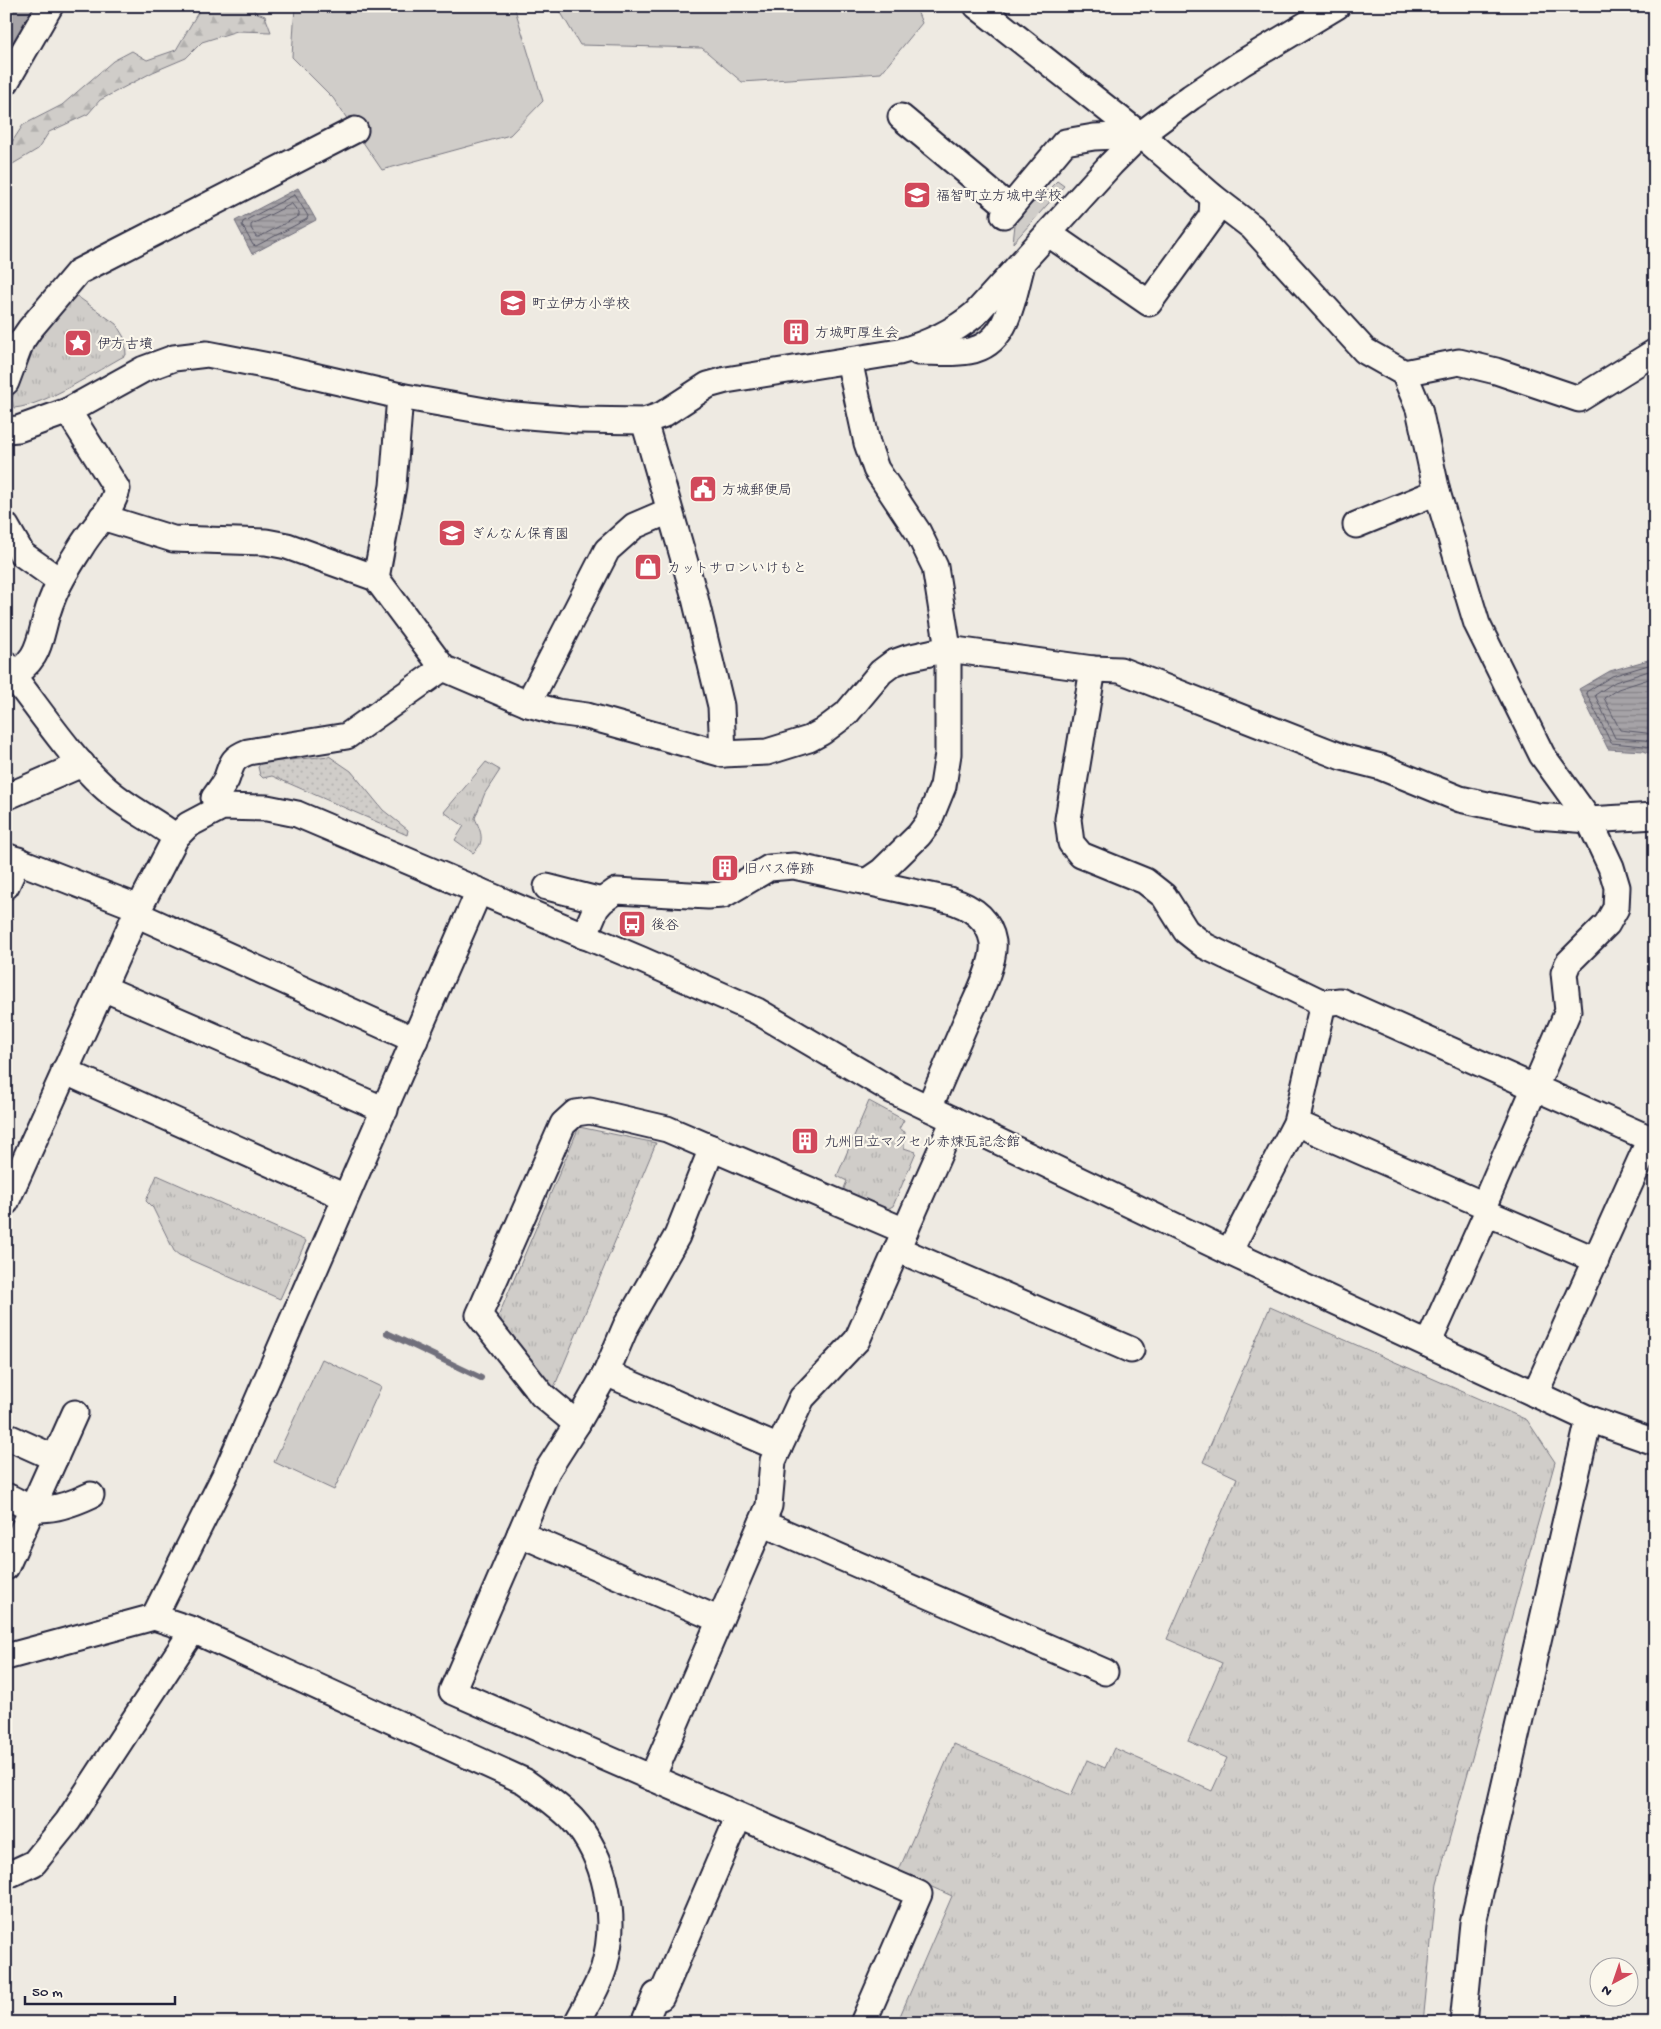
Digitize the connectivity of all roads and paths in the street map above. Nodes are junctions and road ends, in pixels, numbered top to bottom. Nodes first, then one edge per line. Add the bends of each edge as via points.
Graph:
1 (50, 6) edge
2 (977, 6) edge
3 (1337, 6) edge
4 (6, 82) edge
5 (901, 116) dead end
6 (355, 130) dead end
7 (1140, 136) junction
8 (1213, 197) junction
9 (1049, 234) junction
10 (1655, 352) edge
11 (848, 360) junction
12 (1404, 373) junction
13 (6, 382) edge
14 (400, 396) junction
15 (68, 411) junction
16 (644, 421) junction
17 (6, 430) edge
18 (1437, 492) junction
19 (669, 511) junction
20 (102, 517) junction
21 (1356, 525) dead end
22 (6, 526) edge
23 (376, 578) junction
24 (60, 581) junction
25 (948, 649) junction
26 (443, 668) junction
27 (1093, 669) junction
28 (8, 673) edge
29 (528, 704) junction
30 (723, 754) junction
31 (82, 764) junction
32 (6, 797) edge
33 (222, 807) junction
34 (1655, 816) edge
35 (1589, 820) junction
36 (176, 837) junction
37 (12, 858) edge
38 (866, 882) junction
39 (6, 886) edge
40 (547, 888) dead end
41 (479, 891) junction
42 (602, 900) junction
43 (137, 911) junction
44 (584, 936) junction
45 (103, 988) junction
46 (1322, 1003) junction
47 (415, 1040) junction
48 (64, 1071) junction
49 (1533, 1088) junction
50 (929, 1108) junction
51 (385, 1110) junction
52 (954, 1120) junction
53 (1296, 1123) junction
54 (1653, 1140) edge
55 (712, 1148) junction
56 (345, 1197) junction
57 (6, 1202) edge
58 (1485, 1209) junction
59 (901, 1240) junction
60 (1229, 1252) junction
61 (1596, 1260) junction
62 (1428, 1344) junction
63 (1131, 1350) dead end
64 (606, 1373) junction
65 (1535, 1394) junction
66 (75, 1413) dead end
67 (1589, 1419) junction
68 (577, 1424) junction
69 (6, 1436) edge
70 (1655, 1442) edge
71 (779, 1448) junction
72 (55, 1458) junction
73 (91, 1495) dead end
74 (6, 1496) edge
75 (32, 1508) junction
76 (762, 1523) junction
77 (520, 1534) junction
78 (6, 1567) edge
79 (154, 1617) junction
80 (720, 1620) junction
81 (193, 1630) junction
82 (6, 1657) edge
83 (1105, 1672) dead end
84 (652, 1778) junction
85 (739, 1816) junction
86 (6, 1876) edge
87 (577, 2023) edge
88 (644, 2023) edge
89 (863, 2023) edge
90 (1463, 2023) edge

1 - 4 street
2 - 7 street
3 - 7 street via 1242,63
5 - 7 street via 1007,212 1065,142 1094,137
6 - 13 street via 78,272 21,342
7 - 8 street
7 - 9 street
8 - 9 street via 1212,216 1148,303
8 - 12 street via 1252,227 1365,351
9 - 11 street via 965,323 931,342 899,352
10 - 12 street via 1579,399 1459,362
11 - 16 street via 708,385 662,414
11 - 25 street via 876,469 918,532 935,566
12 - 18 street via 1419,409
14 - 15 street via 207,354 174,358 144,369
14 - 16 street via 502,414
14 - 23 street via 393,486
15 - 17 street via 18,429
15 - 20 street via 116,489 114,501
16 - 19 street
18 - 21 street
18 - 35 street via 1477,624 1542,755
19 - 29 street via 634,526 607,550
19 - 30 street via 694,594 721,706
20 - 23 street via 173,539 280,545
20 - 24 street
22 - 24 street via 22,554
23 - 26 street
24 - 28 street via 33,658
25 - 27 street
25 - 30 street via 893,663 881,672 846,714 809,739 767,752
25 - 38 street via 948,754 943,786 928,824 882,871
26 - 29 street
26 - 33 street via 347,736 241,755 230,765 226,780 214,798
27 - 35 street via 1120,670 1460,799 1537,816
27 - 46 street via 1068,819 1071,843 1080,855 1145,881 1164,896 1186,931 1205,946
28 - 31 street
29 - 30 street via 587,716
31 - 32 street
31 - 36 street via 120,800
33 - 36 street via 188,825
33 - 41 street via 267,808 297,814
34 - 35 street
35 - 49 street via 1611,868 1617,888 1616,908 1607,924 1568,962 1564,973 1568,1010
36 - 43 street
37 - 39 street
37 - 43 street
38 - 42 street via 781,866 758,873 723,895 616,891
38 - 50 street via 970,907 989,929 993,953
40 - 42 street
41 - 44 street
41 - 47 street
42 - 44 street
43 - 45 street
43 - 47 street
44 - 50 street via 757,1011
45 - 48 street
45 - 51 street
46 - 49 street via 1340,1000
46 - 53 street
47 - 51 street
48 - 56 street
48 - 57 street
49 - 54 street
49 - 58 street
50 - 52 street
51 - 56 street
52 - 59 street
52 - 60 street
53 - 58 street
53 - 60 street
54 - 61 street
55 - 59 street
55 - 64 street via 677,1236 626,1326
55 - 68 street via 667,1129 590,1111 575,1113 563,1124 479,1315 542,1395
56 - 79 street via 227,1471
58 - 61 street
58 - 62 street
59 - 63 street
59 - 71 street via 857,1340 802,1398
60 - 62 street
61 - 65 street
62 - 65 street
64 - 68 street
64 - 71 street
65 - 67 street
66 - 72 street
67 - 70 street
67 - 90 street via 1473,1923
68 - 77 street via 547,1471
69 - 72 street
71 - 76 street via 773,1461 769,1506
72 - 75 street
73 - 75 street via 62,1506
74 - 75 street
75 - 78 street
76 - 80 street
76 - 83 street
77 - 80 street
77 - 84 street via 452,1691
79 - 81 street
79 - 82 street
80 - 84 street
81 - 86 street via 68,1821 34,1863
81 - 87 street via 495,1766 550,1798 573,1820 591,1847 603,1876 610,1938 604,1969
84 - 85 street
85 - 88 street via 661,1997 656,1995
85 - 89 street via 918,1894

